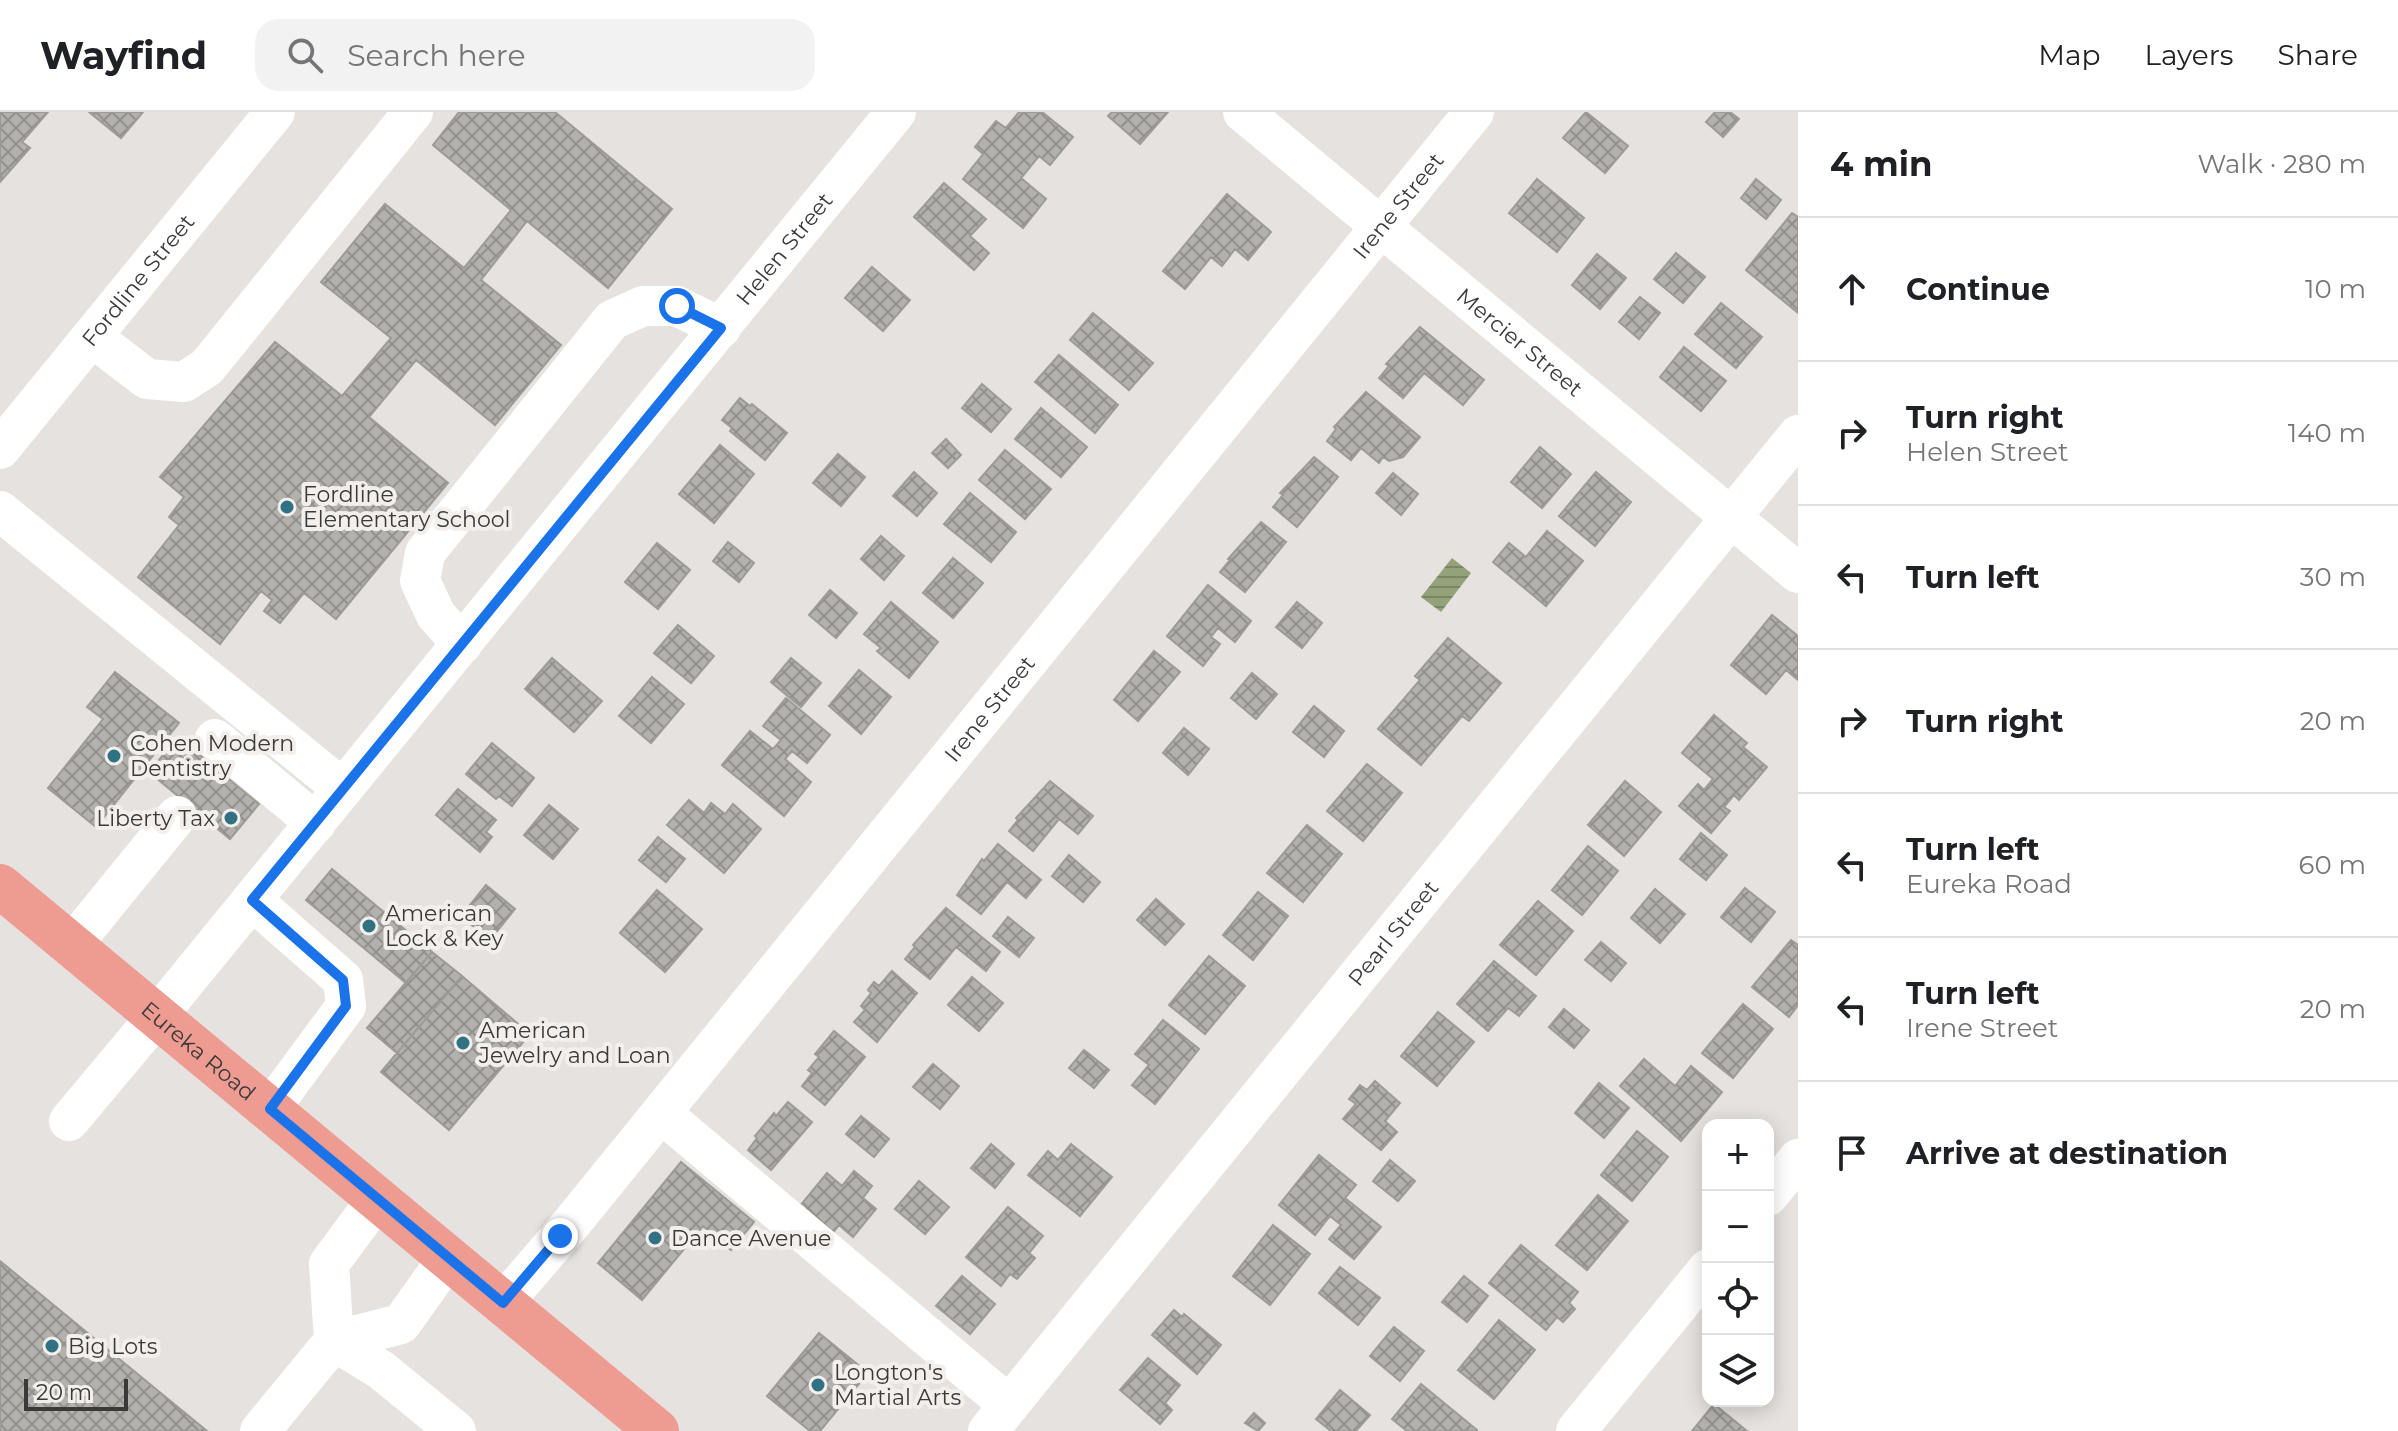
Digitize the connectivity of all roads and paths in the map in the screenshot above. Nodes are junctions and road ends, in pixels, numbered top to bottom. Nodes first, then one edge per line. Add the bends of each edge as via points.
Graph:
1 (275, 112) edge
2 (413, 112) edge
3 (896, 112) edge
4 (1243, 112) edge
5 (1474, 112) edge
6 (1381, 226) junction
7 (721, 328) junction
8 (92, 337) junction
9 (1798, 435) edge
10 (0, 449) edge
11 (0, 511) edge
12 (1731, 517) junction
13 (1798, 573) edge
14 (462, 644) junction
15 (215, 739) dead end
16 (343, 789) junction
17 (177, 816) dead end
18 (316, 823) junction
19 (252, 900) junction
20 (5, 902) edge
21 (72, 945) junction
22 (157, 1016) junction
23 (270, 1109) junction
24 (661, 1113) junction
25 (69, 1121) dead end
26 (1798, 1159) edge
27 (1772, 1191) edge
28 (377, 1199) junction
29 (448, 1258) junction
30 (1702, 1276) edge
31 (503, 1303) junction
32 (334, 1341) junction
33 (998, 1418) edge
34 (260, 1431) edge
35 (456, 1431) edge
36 (657, 1431) edge
37 (1576, 1431) edge

1 - 8 street, Fordline Street
2 - 8 street via 207,367 184,382 147,379
3 - 7 street, Helen Street
4 - 6 street, Mercier Street
5 - 6 street, Irene Street
6 - 12 street, Mercier Street
6 - 24 street, Irene Street
7 - 14 street, Helen Street
7 - 14 street via 677,306 643,306 612,320 425,553 420,581 436,615
8 - 10 street, Fordline Street
9 - 12 street, Pearl Street
11 - 16 street
12 - 13 street, Mercier Street
12 - 33 street, Pearl Street
14 - 16 street, Helen Street
15 - 18 street
16 - 18 street, Helen Street
17 - 21 street
18 - 19 street, Helen Street
19 - 22 street, Helen Street
19 - 23 street via 343,980 346,1006
20 - 21 main road, Eureka Road
21 - 22 main road, Eureka Road
22 - 23 main road, Eureka Road
22 - 25 street, Helen Street
23 - 28 main road, Eureka Road
24 - 31 street, Irene Street
24 - 33 street
26 - 27 street
28 - 29 main road, Eureka Road
28 - 32 street via 329,1264
29 - 31 main road, Eureka Road
29 - 32 street via 401,1324
30 - 37 street
31 - 36 main road, Eureka Road
32 - 34 street
32 - 35 street via 381,1370

